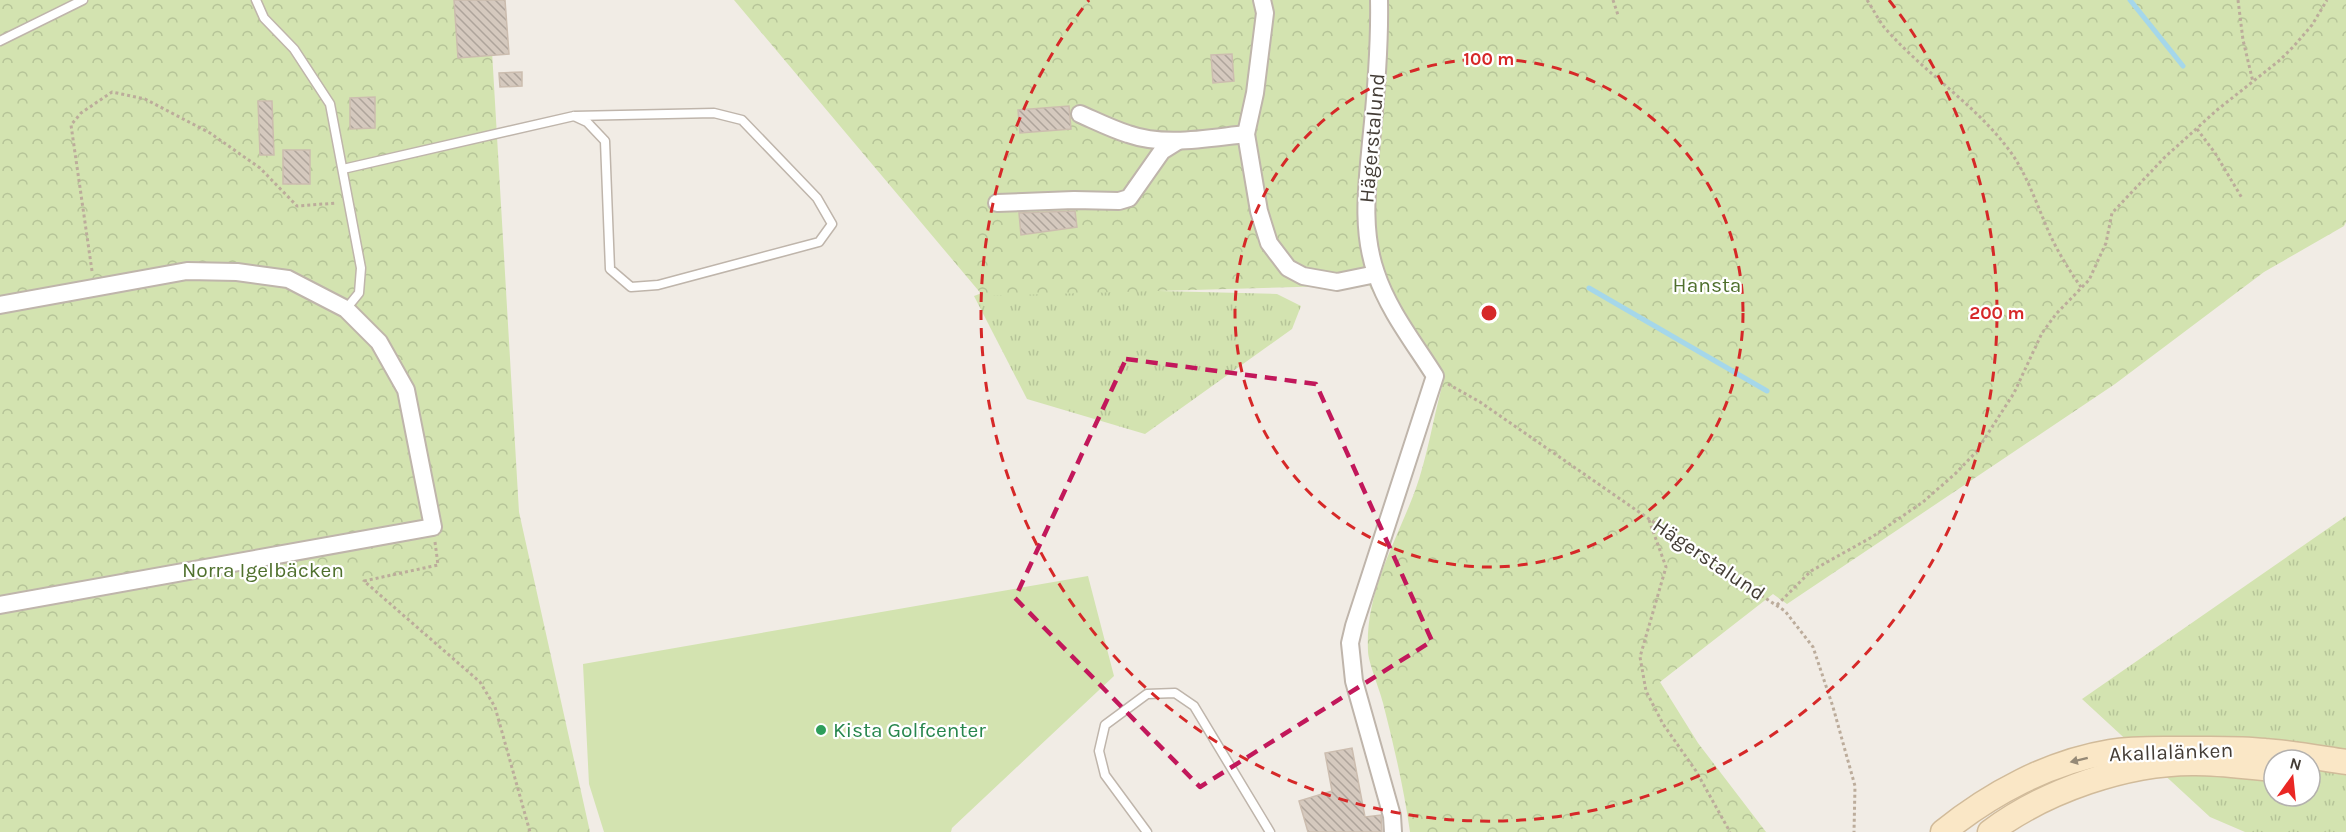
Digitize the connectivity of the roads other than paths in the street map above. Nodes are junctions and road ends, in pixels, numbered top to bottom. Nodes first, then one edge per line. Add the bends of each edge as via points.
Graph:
1 (83, 0) edge
2 (256, 0) edge
3 (1262, 0) edge
4 (1379, 0) edge
5 (0, 41) edge
6 (1080, 114) dead end
7 (574, 116) junction
8 (1246, 134) junction
9 (1179, 141) junction
10 (343, 169) junction
11 (997, 203) dead end
12 (1376, 274) junction
13 (0, 304) edge
14 (346, 309) junction
15 (0, 605) edge
16 (2346, 762) edge
17 (2262, 768) edge
18 (2322, 775) edge
19 (2346, 778) edge
20 (1147, 832) edge
21 (1270, 832) edge
22 (1393, 832) edge
23 (1943, 832) edge
24 (1990, 832) edge

1 - 5 lane
2 - 10 lane via 264,18 294,49 330,104
3 - 8 street via 1265,13
4 - 12 street, Hägerstalund via 1380,41 1366,208 1367,242
6 - 9 street via 1129,135
7 - 7 lane via 714,113 742,120 817,198 832,224 819,242 658,285 631,287 610,269 605,141 587,122
7 - 10 lane
8 - 9 street
8 - 12 street via 1259,211 1269,243 1282,262 1303,276 1320,280 1337,282
9 - 11 street via 1162,151 1129,198
10 - 14 lane via 361,268 359,293
12 - 22 street, Hägerstalund via 1435,376 1350,643 1354,681 1392,816
13 - 14 street via 187,271 288,279
14 - 15 street via 379,342 406,390 433,527
16 -> 23 main road, Akallalänken via 2264,751 2109,752 2030,777 1964,815
17 - 24 main road, Akallalänken via 2195,763 2135,769 2057,794
18 - 19 main road
20 - 21 lane via 1106,775 1099,751 1105,725 1147,694 1175,693 1194,706

